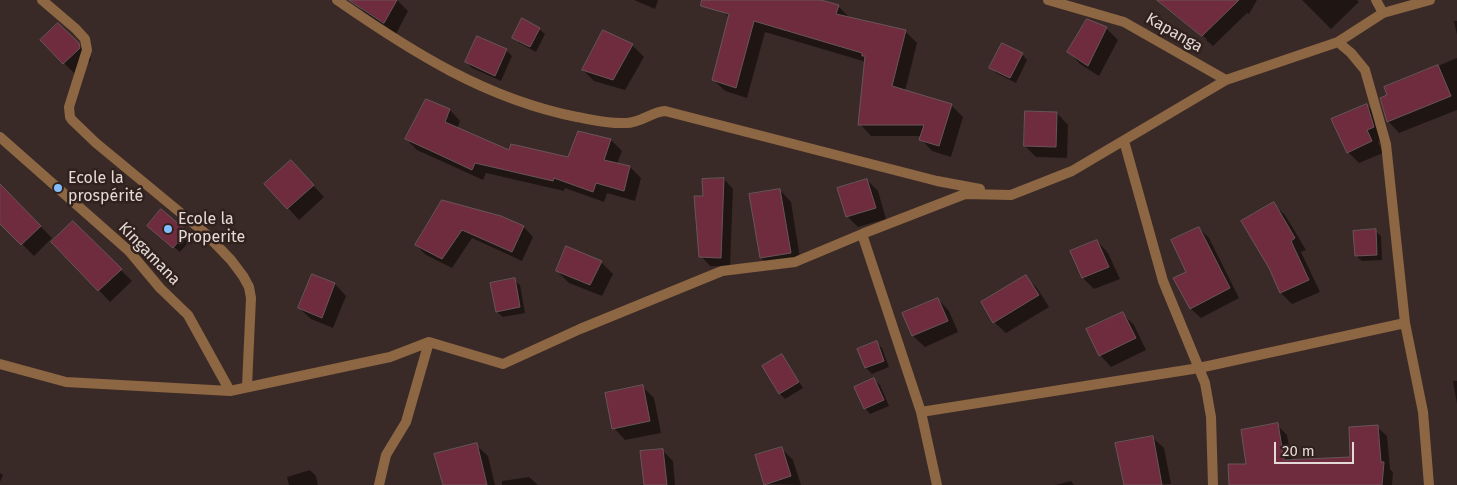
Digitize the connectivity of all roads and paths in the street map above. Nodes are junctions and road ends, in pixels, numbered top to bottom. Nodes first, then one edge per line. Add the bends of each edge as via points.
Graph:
1 (42, 0) edge
2 (336, 0) edge
3 (1048, 0) edge
4 (1376, 0) edge
5 (1430, 0) edge
6 (1383, 13) junction
7 (1338, 42) junction
8 (1226, 80) junction
9 (0, 137) edge
10 (1124, 141) junction
11 (1011, 195) junction
12 (862, 234) junction
13 (1404, 323) junction
14 (429, 342) junction
15 (0, 364) edge
16 (1199, 368) junction
17 (247, 386) junction
18 (230, 391) junction
19 (921, 412) junction
20 (378, 485) edge
21 (937, 485) edge
22 (1213, 485) edge
23 (1428, 485) edge

1 - 17 street via 85,39 87,50 69,107 72,120 96,144 205,233 231,260 249,287
2 - 11 street via 444,68 499,95 552,112 627,124 665,112 938,181
3 - 8 street, Kapanga via 1124,22
4 - 6 street
5 - 6 street
6 - 7 street
7 - 8 street
7 - 13 street via 1365,70 1386,144
8 - 10 street
9 - 18 street, Kingamana via 129,251 188,315
10 - 11 street via 1072,171
10 - 16 street via 1164,281
11 - 12 street via 965,194
12 - 14 street via 795,262 722,271 503,364
12 - 19 street
13 - 16 street
13 - 23 street via 1423,412
14 - 17 street via 390,357
14 - 20 street via 406,422 386,455
15 - 18 street via 66,382
16 - 19 street
16 - 22 street via 1211,417
17 - 18 street
19 - 21 street

